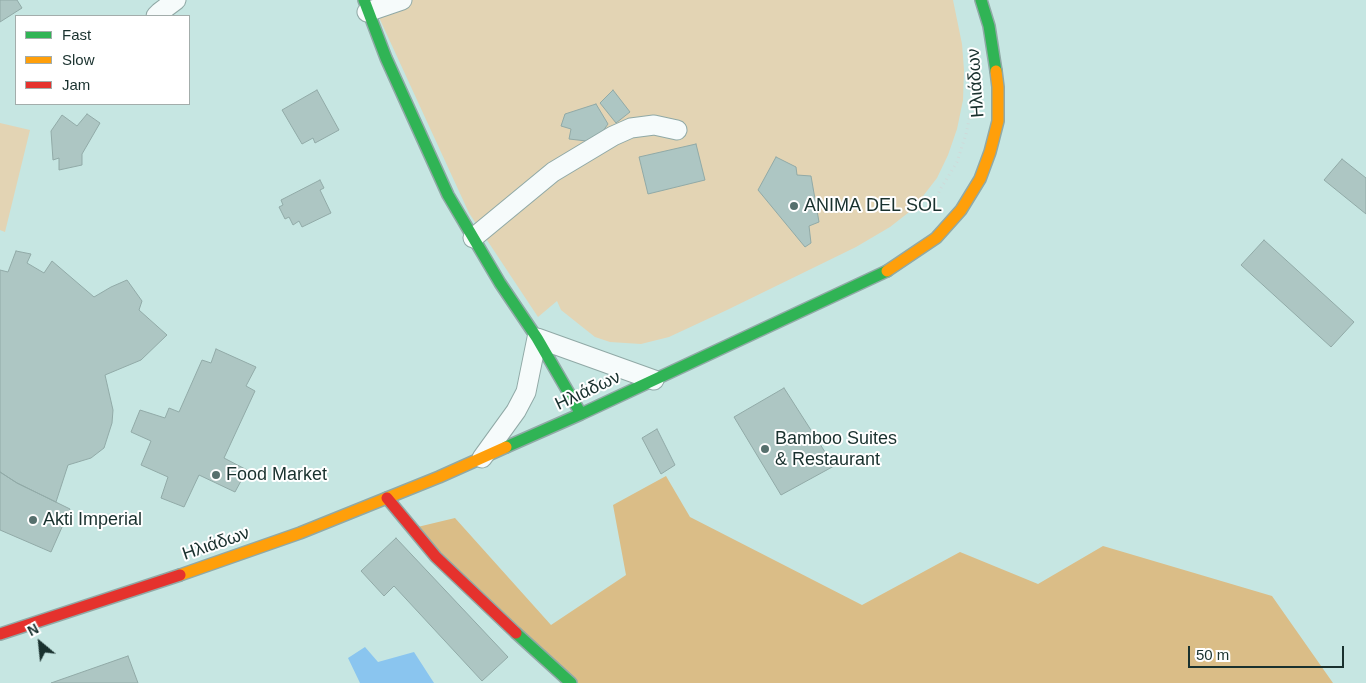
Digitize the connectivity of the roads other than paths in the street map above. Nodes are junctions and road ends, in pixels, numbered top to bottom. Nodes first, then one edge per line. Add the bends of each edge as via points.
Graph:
1 (176, 0) edge
2 (402, 0) edge
3 (981, 0) edge
4 (366, 6) edge
5 (157, 15) edge
6 (677, 130) dead end
7 (473, 238) junction
8 (537, 338) junction
9 (654, 380) junction
10 (581, 414) junction
11 (481, 459) junction
12 (387, 498) junction
13 (0, 634) edge
14 (571, 683) edge

1 - 5 street
2 - 4 street
3 - 9 street, Ηλιάδων via 994,58 998,121 980,179 961,210 936,238 885,272
4 - 7 street via 448,195
6 - 7 street via 654,125 631,128 613,136 553,172
7 - 8 street
8 - 9 street
8 - 10 street
8 - 11 street via 526,392
9 - 10 street, Ηλιάδων
10 - 11 street, Ηλιάδων
11 - 12 street, Ηλιάδων
12 - 13 street, Ηλιάδων via 208,566
12 - 14 street via 436,557

